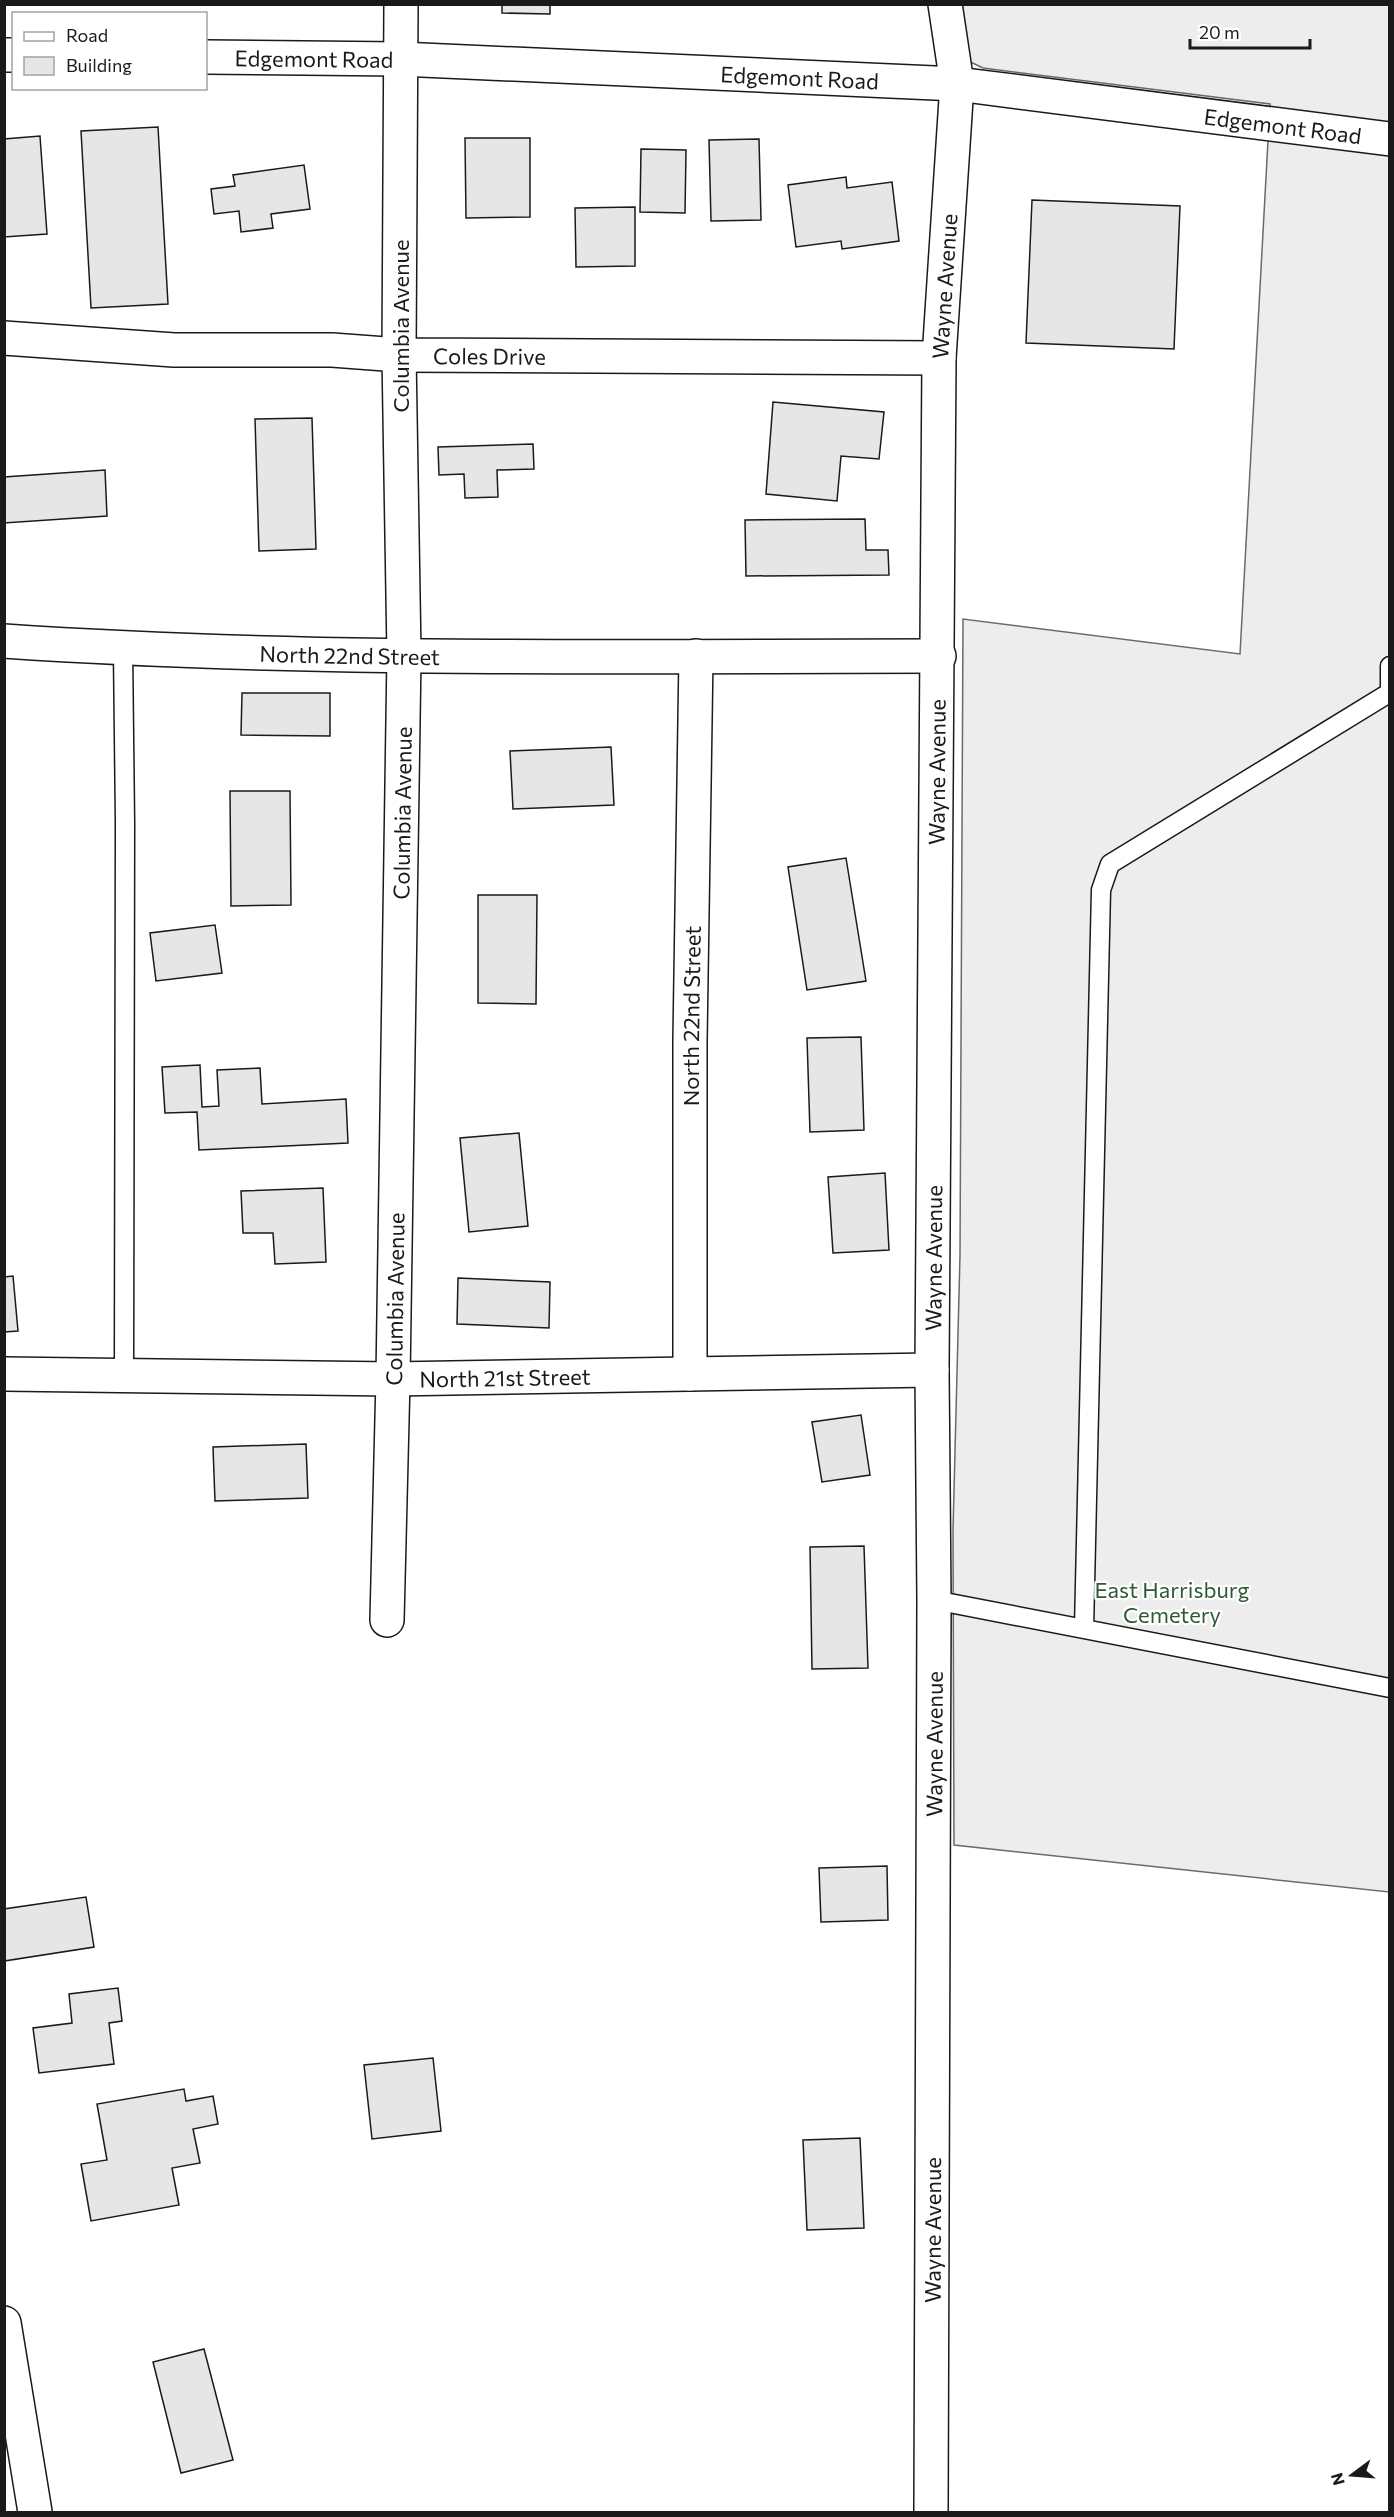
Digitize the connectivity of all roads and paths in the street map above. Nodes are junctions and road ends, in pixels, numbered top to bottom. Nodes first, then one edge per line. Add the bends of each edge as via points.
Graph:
1 (401, 4) edge
2 (945, 4) edge
3 (207, 57) edge
4 (399, 59) junction
5 (957, 84) junction
6 (1389, 138) edge
7 (4, 338) edge
8 (399, 355) junction
9 (939, 358) junction
10 (4, 641) edge
11 (123, 649) junction
12 (404, 655) junction
13 (696, 656) junction
14 (939, 656) junction
15 (1389, 666) edge
16 (1389, 694) edge
17 (932, 1371) junction
18 (4, 1374) edge
19 (690, 1374) junction
20 (124, 1376) junction
21 (393, 1379) junction
22 (934, 1600) junction
23 (387, 1620) dead end
24 (1084, 1629) junction
25 (1389, 1688) edge
26 (4, 2323) edge
27 (35, 2512) edge
28 (932, 2512) edge

1 - 4 street, Columbia Avenue
2 - 5 street, Wayne Avenue
3 - 4 street, Edgemont Road
4 - 5 street, Edgemont Road
4 - 8 street, Columbia Avenue
5 - 6 street, Edgemont Road
5 - 9 street, Wayne Avenue
7 - 8 street, Coles Drive via 174,350 332,350
8 - 9 street, Coles Drive
8 - 12 street, Columbia Avenue
9 - 14 street, Wayne Avenue
10 - 11 street, North 22nd Street
11 - 12 street, North 22nd Street
11 - 20 lane
12 - 13 street, North 22nd Street
12 - 21 street, Columbia Avenue
13 - 14 street, North 22nd Street
13 - 19 street, North 22nd Street
14 - 17 street, Wayne Avenue
15 - 16 lane
16 - 24 lane via 1110,864 1101,890
17 - 19 street, North 21st Street
17 - 22 street, Wayne Avenue
18 - 20 street, North 21st Street
19 - 21 street, North 21st Street
20 - 21 street, North 21st Street
21 - 23 street, Columbia Avenue
22 - 24 lane
22 - 28 street, Wayne Avenue
24 - 25 lane
26 - 27 street

